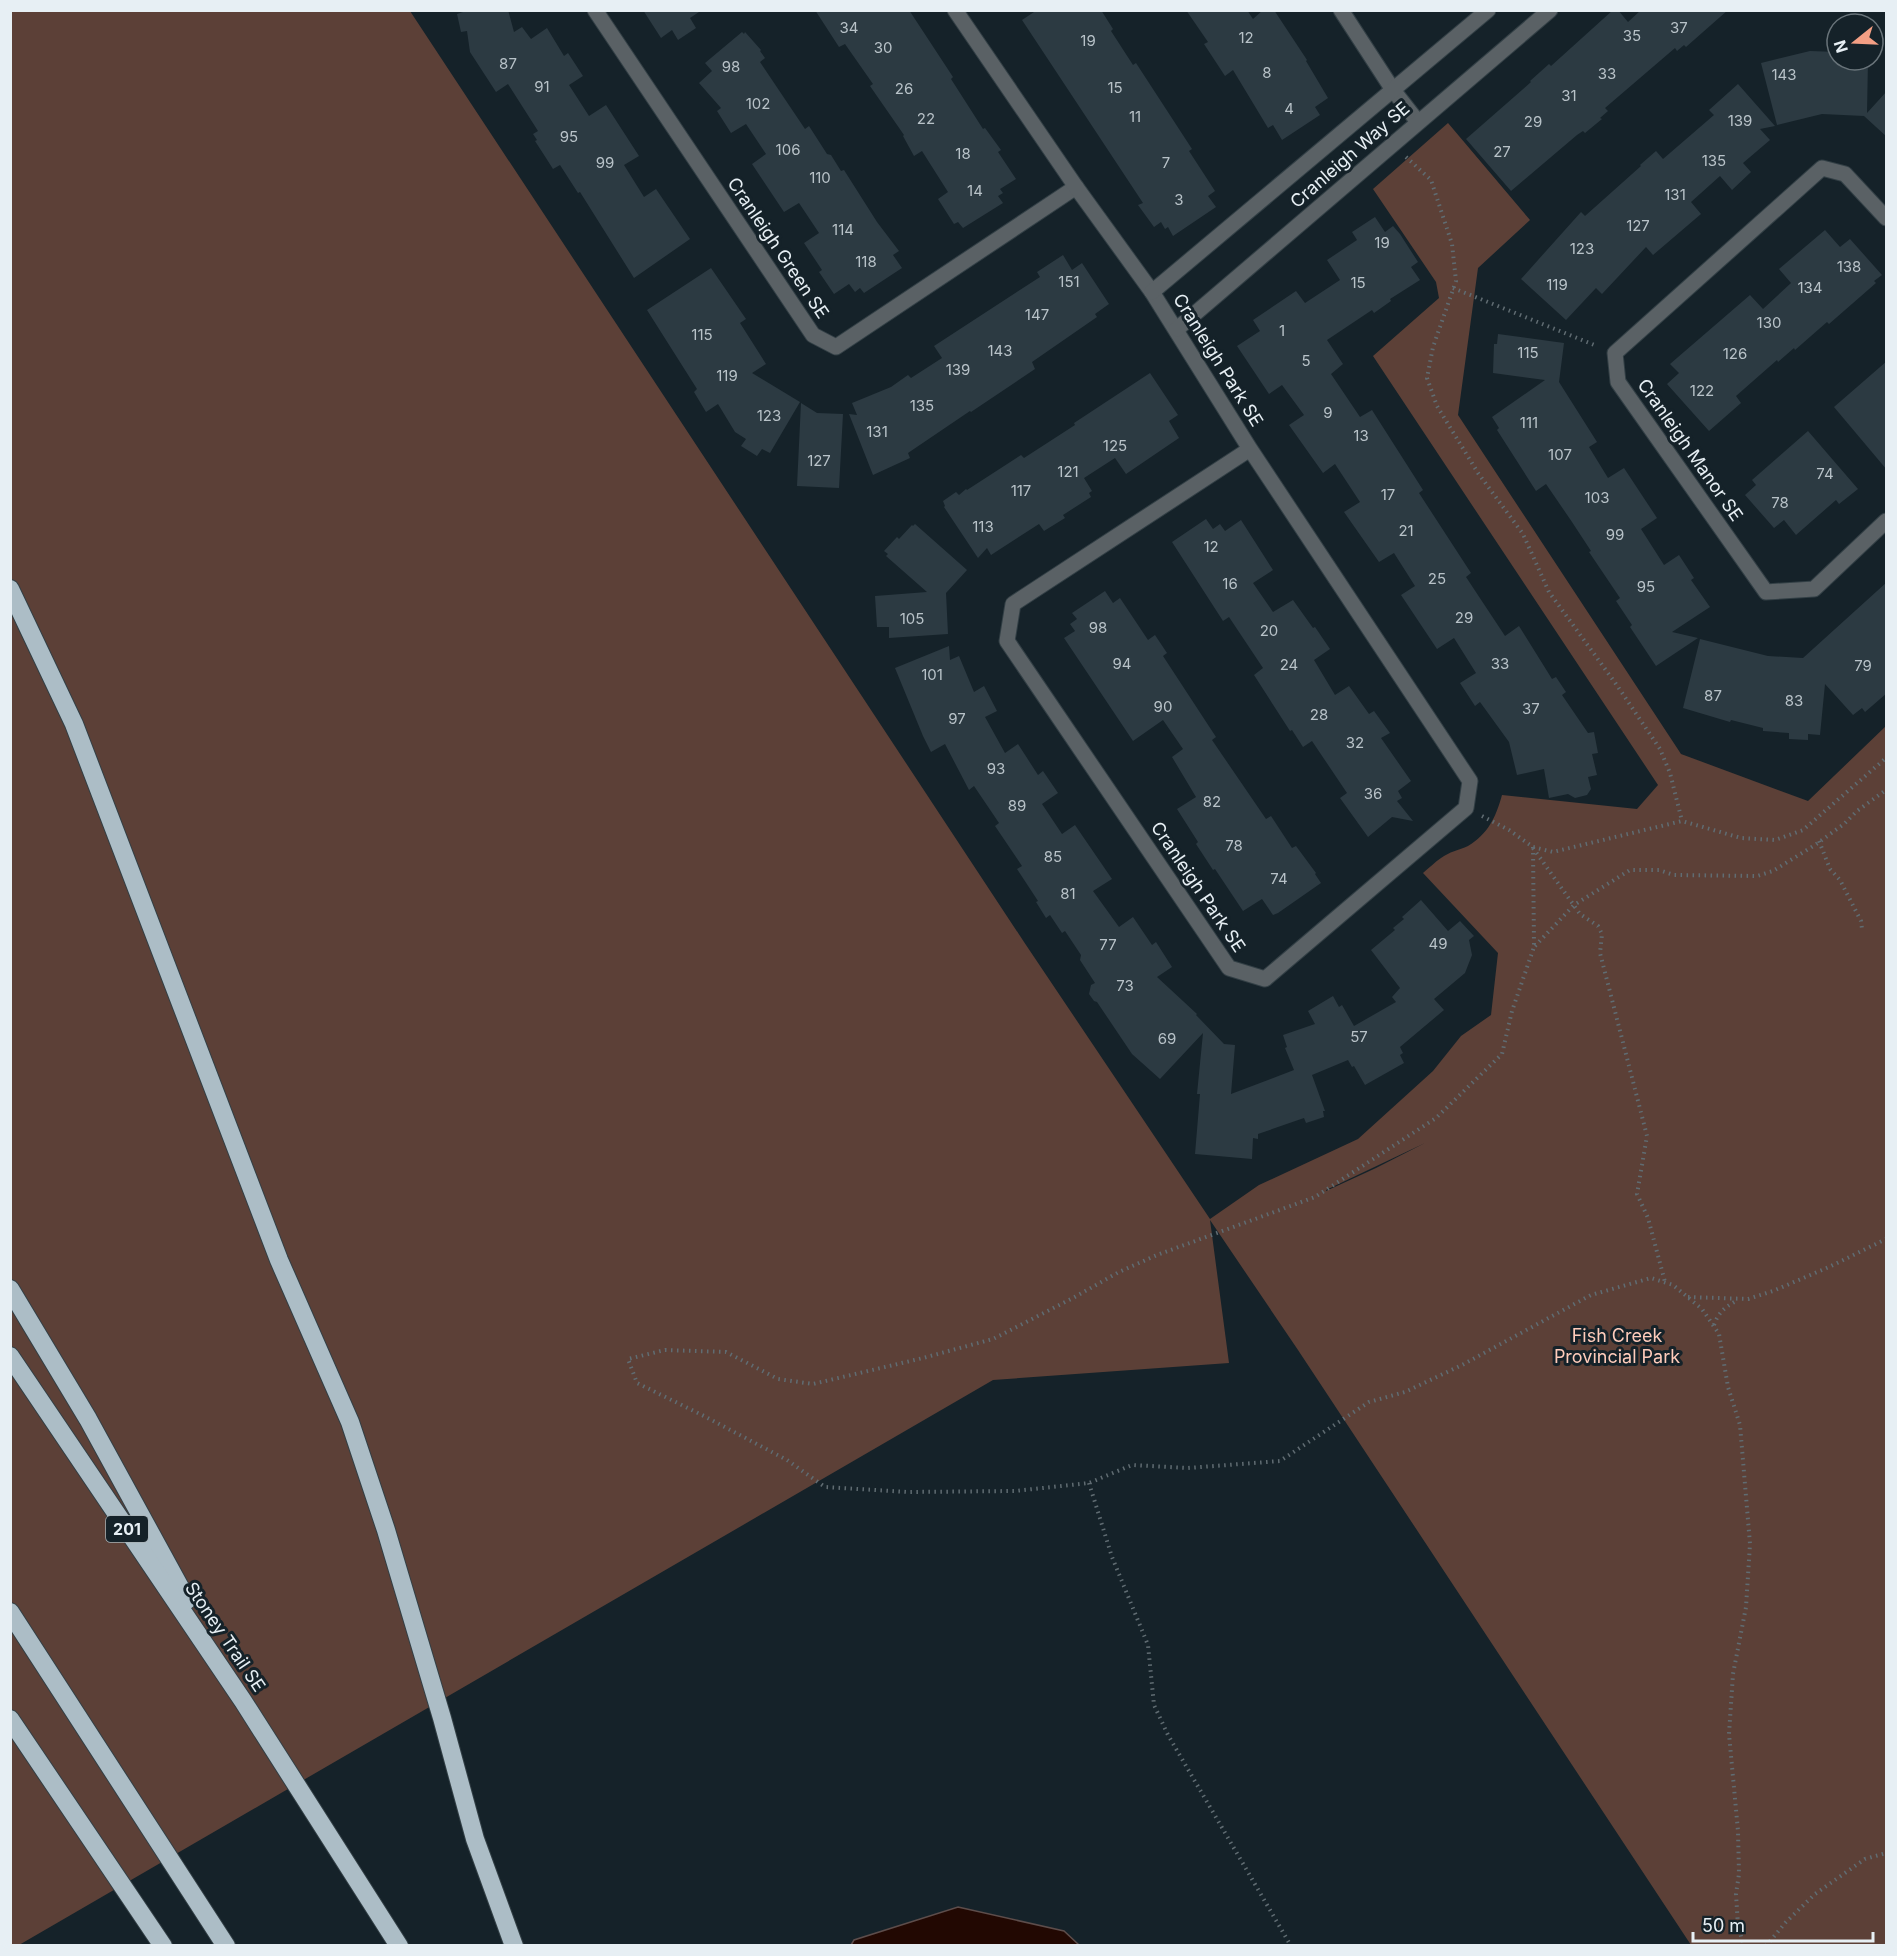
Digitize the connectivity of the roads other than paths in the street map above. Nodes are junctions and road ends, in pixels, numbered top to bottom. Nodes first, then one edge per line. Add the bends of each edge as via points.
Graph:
1 (595, 10) edge
2 (955, 10) edge
3 (1341, 10) edge
4 (1488, 10) edge
5 (1550, 10) edge
6 (1393, 90) junction
7 (1418, 122) junction
8 (1076, 187) junction
9 (1887, 218) edge
10 (1152, 292) junction
11 (1177, 329) junction
12 (1250, 449) junction
13 (1887, 521) edge
14 (10, 589) edge
15 (10, 1289) edge
16 (10, 1356) edge
17 (10, 1612) edge
18 (243, 1701) junction
19 (10, 1719) edge
20 (163, 1946) edge
21 (226, 1946) edge
22 (399, 1946) edge
23 (514, 1946) edge

1 - 8 street, Cranleigh Green SE via 813,335 836,347
2 - 8 street
3 - 6 street
4 - 6 street, Cranleigh Way SE
5 - 7 street, Cranleigh Way SE
6 - 7 street
6 - 10 street, Cranleigh Way SE
7 - 11 street, Cranleigh Way SE
8 - 10 street
9 - 13 street, Cranleigh Manor SE via 1845,174 1822,168 1615,353 1618,382 1766,592 1814,589
10 - 11 street, Cranleigh Park SE
11 - 12 street, Cranleigh Park SE
12 - 12 street, Cranleigh Park SE via 1470,781 1466,808 1265,979 1230,968 1007,641 1014,604
14 - 23 highway via 74,724 279,1260 350,1422 390,1541 476,1839
15 - 18 highway via 88,1419
16 - 18 highway, Stoney Trail SE / 201
17 - 21 highway
18 - 22 highway, Stoney Trail SE / 201
19 - 20 highway

